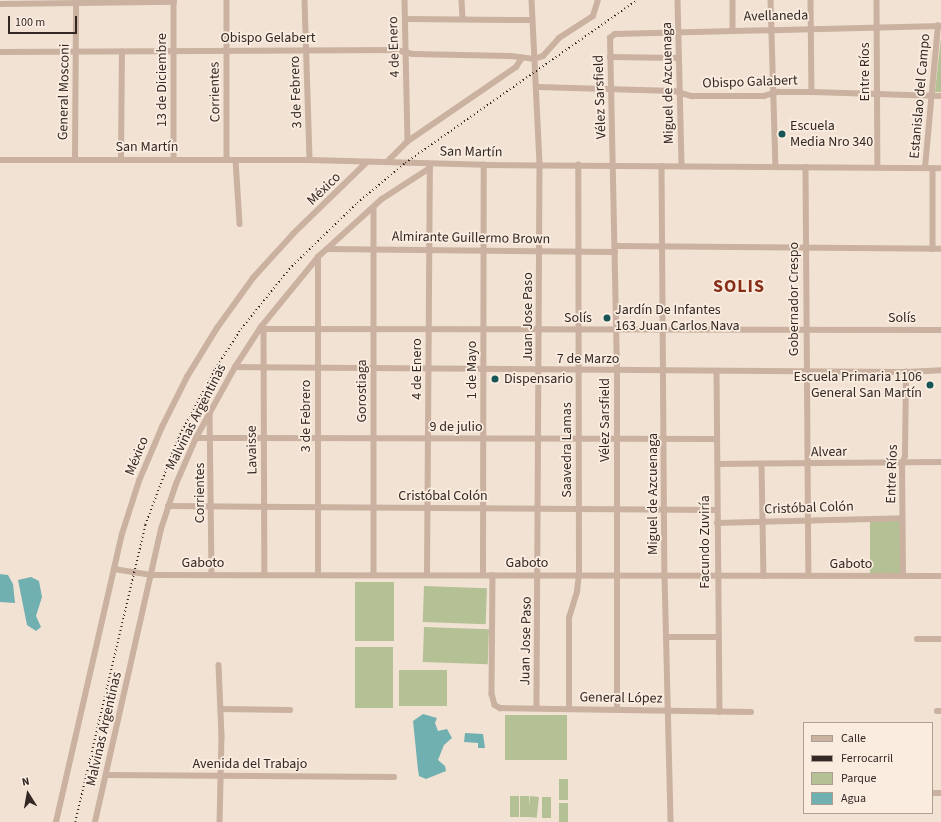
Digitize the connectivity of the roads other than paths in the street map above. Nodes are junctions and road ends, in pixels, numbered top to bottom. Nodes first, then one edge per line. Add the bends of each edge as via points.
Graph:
1 (227, 0) edge
2 (305, 0) edge
3 (405, 0) edge
4 (462, 0) edge
5 (532, 0) edge
6 (598, 0) edge
7 (678, 0) edge
8 (733, 0) edge
9 (770, 0) edge
10 (811, 0) edge
11 (877, 0) edge
12 (174, 1) edge
13 (76, 2) edge
14 (0, 4) edge
15 (405, 19) junction
16 (463, 19) junction
17 (532, 20) junction
18 (877, 26) junction
19 (940, 26) edge
20 (771, 28) junction
21 (812, 28) junction
22 (733, 29) junction
23 (678, 31) junction
24 (612, 35) joint
25 (226, 50) junction
26 (175, 51) junction
27 (306, 51) junction
28 (0, 52) edge
29 (122, 52) junction
30 (406, 52) junction
31 (77, 53) junction
32 (610, 57) junction
33 (522, 58) junction
34 (678, 58) junction
35 (534, 59) junction
36 (538, 87) junction
37 (612, 90) junction
38 (812, 92) junction
39 (680, 93) junction
40 (773, 94) junction
41 (877, 94) junction
42 (931, 96) junction
43 (941, 96) edge
44 (408, 140) junction
45 (121, 159) junction
46 (227, 159) junction
47 (0, 160) edge
48 (75, 160) junction
49 (174, 160) junction
50 (236, 160) junction
51 (310, 160) junction
52 (367, 162) junction
53 (387, 162) junction
54 (540, 164) junction
55 (484, 165) junction
56 (614, 165) junction
57 (430, 166) junction
58 (578, 166) junction
59 (662, 166) junction
60 (682, 166) junction
61 (776, 167) junction
62 (806, 167) junction
63 (878, 167) junction
64 (925, 168) junction
65 (933, 168) junction
66 (941, 168) edge
67 (374, 207) junction
68 (240, 224) dead end
69 (663, 247) junction
70 (806, 248) junction
71 (327, 249) junction
72 (374, 249) junction
73 (615, 249) junction
74 (933, 249) junction
75 (941, 249) edge
76 (430, 250) junction
77 (484, 251) junction
78 (540, 251) junction
79 (578, 252) junction
80 (318, 257) junction
81 (262, 328) junction
82 (319, 329) junction
83 (374, 329) junction
84 (429, 329) junction
85 (484, 329) junction
86 (540, 330) junction
87 (578, 330) junction
88 (616, 330) junction
89 (663, 330) junction
90 (806, 330) junction
91 (941, 330) edge
92 (235, 367) junction
93 (263, 368) junction
94 (318, 368) junction
95 (374, 369) junction
96 (429, 370) junction
97 (484, 370) junction
98 (664, 370) junction
99 (941, 370) edge
100 (540, 371) junction
101 (578, 371) junction
102 (617, 371) junction
103 (717, 371) junction
104 (806, 372) junction
105 (906, 372) junction
106 (210, 410) junction
107 (196, 438) junction
108 (211, 438) junction
109 (264, 438) junction
110 (318, 438) junction
111 (483, 438) junction
112 (374, 439) junction
113 (429, 439) junction
114 (539, 439) junction
115 (578, 439) junction
116 (617, 439) junction
117 (665, 439) junction
118 (717, 439) junction
119 (903, 462) junction
120 (941, 462) edge
121 (718, 464) junction
122 (762, 464) junction
123 (808, 464) junction
124 (168, 506) junction
125 (212, 507) junction
126 (265, 507) junction
127 (318, 508) junction
128 (374, 508) junction
129 (428, 508) junction
130 (483, 509) junction
131 (539, 509) junction
132 (579, 509) junction
133 (617, 510) junction
134 (665, 510) junction
135 (717, 510) junction
136 (902, 518) junction
137 (809, 519) junction
138 (763, 521) junction
139 (717, 523) junction
140 (114, 569) junction
141 (152, 575) junction
142 (212, 575) junction
143 (266, 575) junction
144 (318, 575) junction
145 (374, 575) junction
146 (427, 575) junction
147 (483, 575) junction
148 (493, 575) junction
149 (539, 575) junction
150 (579, 575) junction
151 (617, 575) junction
152 (665, 575) junction
153 (717, 576) junction
154 (764, 576) junction
155 (809, 576) junction
156 (903, 576) junction
157 (941, 576) edge
158 (667, 637) junction
159 (718, 637) junction
160 (917, 639) dead end
161 (941, 639) edge
162 (219, 665) dead end
163 (537, 707) junction
164 (221, 709) junction
165 (568, 709) junction
166 (290, 710) dead end
167 (617, 710) junction
168 (670, 711) junction
169 (720, 712) junction
170 (751, 712) dead end
171 (106, 775) junction
172 (222, 776) junction
173 (394, 777) dead end
174 (56, 822) edge
175 (95, 822) edge
176 (220, 822) edge
177 (671, 822) edge

1 - 25 street, Corrientes
2 - 27 street, 3 de Febrero
3 - 15 street, 4 de Enero
4 - 16 street
5 - 17 street, Juan Jose Paso
6 - 35 street via 592,16 559,38 543,56
7 - 23 street, Miguel de Azcuenaga
8 - 22 street
9 - 20 street
10 - 21 street
11 - 18 street, Entre Ríos
12 - 13 street
12 - 26 street, 13 de Diciembre
13 - 14 street
13 - 31 street, General Mosconi
15 - 16 street
15 - 30 street, 4 de Enero
16 - 17 street
17 - 35 street, Juan Jose Paso
18 - 19 street, Avellaneda
18 - 21 street, Avellaneda
18 - 41 street, Entre Ríos
19 - 42 street, Estanislao del Campo
20 - 21 street, Avellaneda
20 - 22 street, Avellaneda
20 - 40 street
21 - 38 street
22 - 23 street, Avellaneda
23 - 24 street, Avellaneda
23 - 34 street, Miguel de Azcuenaga
24 - 32 street, Vélez Sarsfield
25 - 26 street, Obispo Gelabert
25 - 27 street, Obispo Gelabert
25 - 46 street, Corrientes
26 - 29 street, Obispo Gelabert
26 - 49 street, 13 de Diciembre
27 - 30 street, Obispo Gelabert
27 - 51 street, 3 de Febrero
28 - 31 street, Obispo Gelabert
29 - 31 street, Obispo Gelabert
29 - 45 street
30 - 33 street, Obispo Gelabert
30 - 44 street, 4 de Enero
31 - 48 street, General Mosconi
32 - 34 street
32 - 37 street, Vélez Sarsfield
33 - 35 street, Obispo Gelabert
33 - 44 street via 516,67
34 - 39 street, Miguel de Azcuenaga
35 - 36 street, Juan Jose Paso
36 - 37 street, Obispo Galabert
36 - 54 street, Juan Jose Paso
37 - 39 street, Obispo Galabert
37 - 56 street, Vélez Sarsfield
38 - 40 street, Obispo Galabert
38 - 41 street, Obispo Galabert
39 - 40 street, Obispo Galabert via 692,96
39 - 60 street, Miguel de Azcuenaga
40 - 61 street
41 - 42 street, Obispo Galabert
41 - 63 street, Entre Ríos
42 - 43 street, Obispo Galabert
42 - 64 street, Estanislao del Campo
44 - 53 street
45 - 48 street, San Martín
45 - 49 street, San Martín
46 - 49 street, San Martín
46 - 50 street, San Martín
47 - 48 street, San Martín
50 - 51 street, San Martín
50 - 68 street
51 - 52 street, San Martín
52 - 53 street, San Martín
52 - 140 street, México via 268,262 217,328 187,377 162,427 140,481
53 - 57 street, San Martín
54 - 55 street, San Martín
54 - 58 street, San Martín
54 - 78 street, Juan Jose Paso
55 - 57 street, San Martín
55 - 77 street, 1 de Mayo
56 - 58 street, San Martín
56 - 59 street, San Martín
56 - 73 street, Vélez Sarsfield
57 - 67 street, Malvinas Argentinas
57 - 76 street, 4 de Enero
58 - 79 street, Saavedra Lamas
59 - 60 street, San Martín
59 - 69 street, Miguel de Azcuenaga
60 - 61 street, San Martín
61 - 62 street, San Martín
62 - 63 street, San Martín
62 - 70 street, Gobernador Crespo
63 - 64 street, San Martín
64 - 65 street, San Martín
65 - 66 street, San Martín
65 - 74 street, Estanislao del Campo
67 - 71 street, Malvinas Argentinas
67 - 72 street, Gorostiaga
69 - 70 street, Almirante Guillermo Brown
69 - 73 street, Almirante Guillermo Brown
69 - 89 street, Miguel de Azcuenaga
70 - 74 street, Almirante Guillermo Brown
70 - 90 street, Gobernador Crespo
71 - 72 street, Almirante Guillermo Brown
71 - 80 street, Malvinas Argentinas
72 - 76 street, Almirante Guillermo Brown
72 - 83 street, Gorostiaga
73 - 79 street, Almirante Guillermo Brown
73 - 88 street, Vélez Sarsfield
74 - 75 street, Almirante Guillermo Brown
76 - 77 street, Almirante Guillermo Brown
76 - 84 street, 4 de Enero
77 - 78 street, Almirante Guillermo Brown
77 - 85 street, 1 de Mayo
78 - 79 street, Almirante Guillermo Brown
78 - 86 street, Juan Jose Paso
79 - 87 street, Saavedra Lamas
80 - 81 street, Malvinas Argentinas
80 - 82 street, 3 de Febrero
81 - 82 street, Solís
81 - 92 street, Malvinas Argentinas
81 - 93 street, Lavaisse
82 - 83 street, Solís
82 - 94 street, 3 de Febrero
83 - 84 street, Solís
83 - 95 street, Gorostiaga
84 - 85 street, Solís
84 - 96 street, 4 de Enero
85 - 86 street, Solís
85 - 97 street, 1 de Mayo
86 - 87 street, Solís
86 - 100 street, Juan Jose Paso
87 - 88 street, Solís
87 - 101 street, Saavedra Lamas
88 - 89 street, Solís
88 - 102 street, Vélez Sarsfield
89 - 90 street, Solís
89 - 98 street, Miguel de Azcuenaga
90 - 91 street, Solís
90 - 104 street, Gobernador Crespo
92 - 93 street, 7 de Marzo
92 - 106 street, Malvinas Argentinas
93 - 94 street, 7 de Marzo
93 - 109 street, Lavaisse
94 - 95 street, 7 de Marzo
94 - 110 street, 3 de Febrero
95 - 96 street, 7 de Marzo
95 - 112 street, Gorostiaga
96 - 97 street, 7 de Marzo
96 - 113 street, 4 de Enero
97 - 100 street, 7 de Marzo
97 - 111 street, 1 de Mayo
98 - 102 street, 7 de Marzo
98 - 103 street, 7 de Marzo
98 - 117 street, Miguel de Azcuenaga
99 - 105 street, 7 de Marzo
100 - 101 street, 7 de Marzo
100 - 114 street, Juan Jose Paso
101 - 102 street, 7 de Marzo
101 - 115 street, Saavedra Lamas
102 - 116 street, Vélez Sarsfield
103 - 104 street, 7 de Marzo
103 - 118 street, Facundo Zuviría
104 - 105 street, 7 de Marzo
104 - 123 street, Gobernador Crespo
105 - 119 street, Entre Ríos
106 - 107 street, Malvinas Argentinas
106 - 108 street, Corrientes
107 - 108 street, 9 de julio
107 - 124 street, Malvinas Argentinas
108 - 109 street, 9 de julio
108 - 125 street, Corrientes
109 - 110 street, 9 de julio
109 - 126 street, Lavaisse
110 - 112 street, 9 de julio
110 - 127 street, 3 de Febrero
111 - 113 street, 9 de julio
111 - 114 street, 9 de julio
111 - 130 street, 1 de Mayo
112 - 113 street, 9 de julio
112 - 128 street, Gorostiaga
113 - 129 street, 4 de Enero
114 - 115 street, 9 de julio
114 - 131 street, Juan Jose Paso
115 - 116 street, 9 de julio
115 - 132 street, Saavedra Lamas
116 - 117 street, 9 de julio
116 - 133 street, Vélez Sarsfield
117 - 118 street, 9 de julio
117 - 134 street, Miguel de Azcuenaga
118 - 121 street, Facundo Zuviría
119 - 120 street, Alvear
119 - 123 street, Alvear
119 - 136 street, Entre Ríos
121 - 122 street, Alvear
121 - 135 street, Facundo Zuviría
122 - 123 street, Alvear
122 - 138 street
123 - 137 street, Gobernador Crespo
124 - 125 street, Cristóbal Colón
124 - 141 street, Malvinas Argentinas
125 - 126 street, Cristóbal Colón
125 - 142 street, Corrientes
126 - 127 street, Cristóbal Colón
126 - 143 street, Lavaisse
127 - 128 street, Cristóbal Colón
127 - 144 street, 3 de Febrero
128 - 129 street, Cristóbal Colón
128 - 145 street, Gorostiaga
129 - 130 street, Cristóbal Colón
129 - 146 street, 4 de Enero
130 - 131 street, Cristóbal Colón
130 - 147 street, 1 de Mayo
131 - 132 street, Cristóbal Colón
131 - 149 street, Juan Jose Paso
132 - 133 street, Cristóbal Colón
132 - 150 street, Saavedra Lamas
133 - 134 street, Cristóbal Colón
133 - 151 street, Vélez Sarsfield
134 - 135 street, Cristóbal Colón
134 - 152 street, Miguel de Azcuenaga
135 - 139 street, Facundo Zuviría
136 - 137 street, Cristóbal Colón
136 - 156 street, Entre Ríos
137 - 138 street, Cristóbal Colón
137 - 155 street, Gobernador Crespo
138 - 139 street, Cristóbal Colón
138 - 154 street
139 - 153 street, Facundo Zuviría
140 - 141 street, Gaboto
140 - 174 street, México
141 - 142 street, Gaboto
141 - 171 street, Malvinas Argentinas
142 - 143 street, Gaboto
143 - 144 street, Gaboto
144 - 145 street, Gaboto
145 - 146 street, Gaboto
146 - 147 street, Gaboto
147 - 148 street, Gaboto
148 - 149 street, Gaboto
148 - 163 street, General López via 493,701 500,708
149 - 150 street, Gaboto
149 - 163 street, Juan Jose Paso
150 - 151 street, Gaboto
150 - 165 street, Saavedra Lamas via 569,618
151 - 152 street, Gaboto
151 - 167 street, Vélez Sarsfield
152 - 153 street, Gaboto
152 - 158 street, Miguel de Azcuenaga
153 - 154 street, Gaboto
153 - 159 street, Facundo Zuviría
154 - 155 street, Gaboto
155 - 156 street, Gaboto
156 - 157 street, Gaboto
158 - 159 street
158 - 168 street, Miguel de Azcuenaga
159 - 169 street, Facundo Zuviría
160 - 161 street
162 - 164 street
163 - 165 street, General López
164 - 166 street
164 - 172 street
165 - 167 street, General López
167 - 168 street, General López
168 - 169 street, General López
168 - 177 street, Miguel de Azcuenaga
169 - 170 street, General López
171 - 172 street, Avenida del Trabajo
171 - 175 street, Malvinas Argentinas
172 - 173 street, Avenida del Trabajo
172 - 176 street

